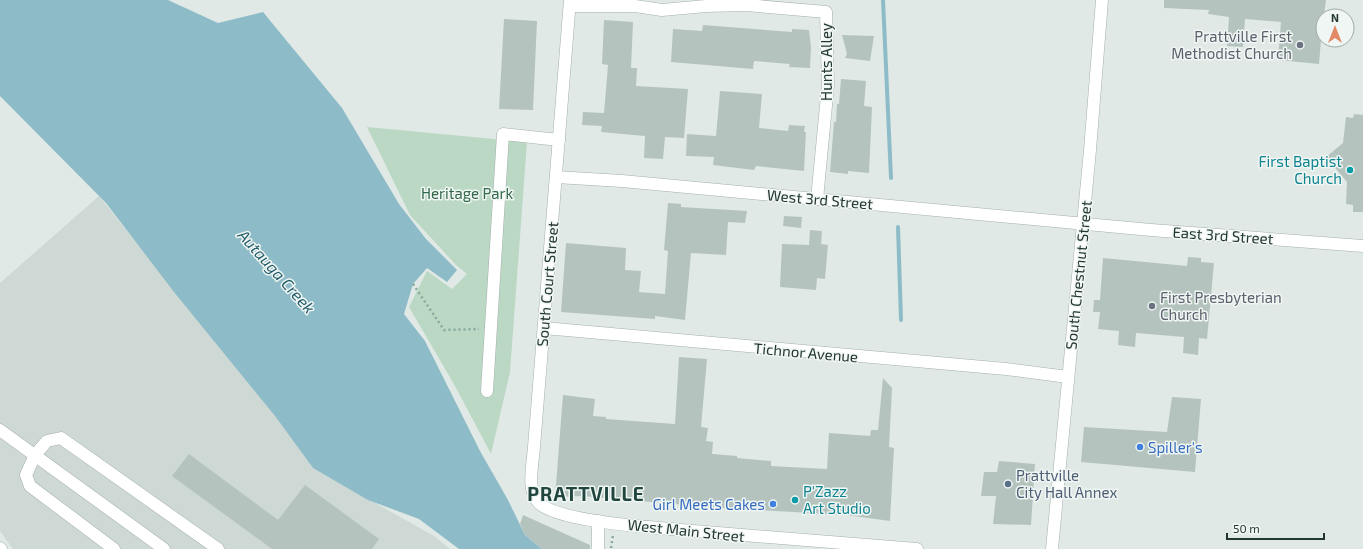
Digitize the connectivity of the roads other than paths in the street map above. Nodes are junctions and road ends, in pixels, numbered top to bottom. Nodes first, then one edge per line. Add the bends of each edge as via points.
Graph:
1 (1102, 0) edge
2 (570, 3) edge
3 (559, 140) junction
4 (556, 177) junction
5 (817, 200) junction
6 (1083, 224) junction
7 (1363, 246) edge
8 (544, 328) junction
9 (1068, 376) junction
10 (486, 391) dead end
11 (0, 430) edge
12 (35, 455) junction
13 (598, 521) junction
14 (114, 549) edge
15 (164, 549) edge
16 (218, 549) edge
17 (598, 549) edge
18 (917, 549) edge
19 (1052, 549) edge

1 - 6 street, South Chestnut Street
2 - 3 street, South Court Street
2 - 5 street, Hunts Alley via 662,10 746,5 826,12 828,85
3 - 4 street, South Court Street
3 - 10 street via 503,134
4 - 5 street, West 3rd Street
4 - 8 street, South Court Street
5 - 6 street, West 3rd Street
6 - 7 street, East 3rd Street
6 - 9 street, South Chestnut Street
8 - 9 street, Tichnor Avenue
8 - 13 street, South Court Street via 532,493 539,503 552,511
9 - 19 street, South Chestnut Street
11 - 12 street
12 - 14 street via 26,475 30,486
12 - 15 street
12 - 16 street via 47,441 62,438
13 - 17 street
13 - 18 street, West Main Street

